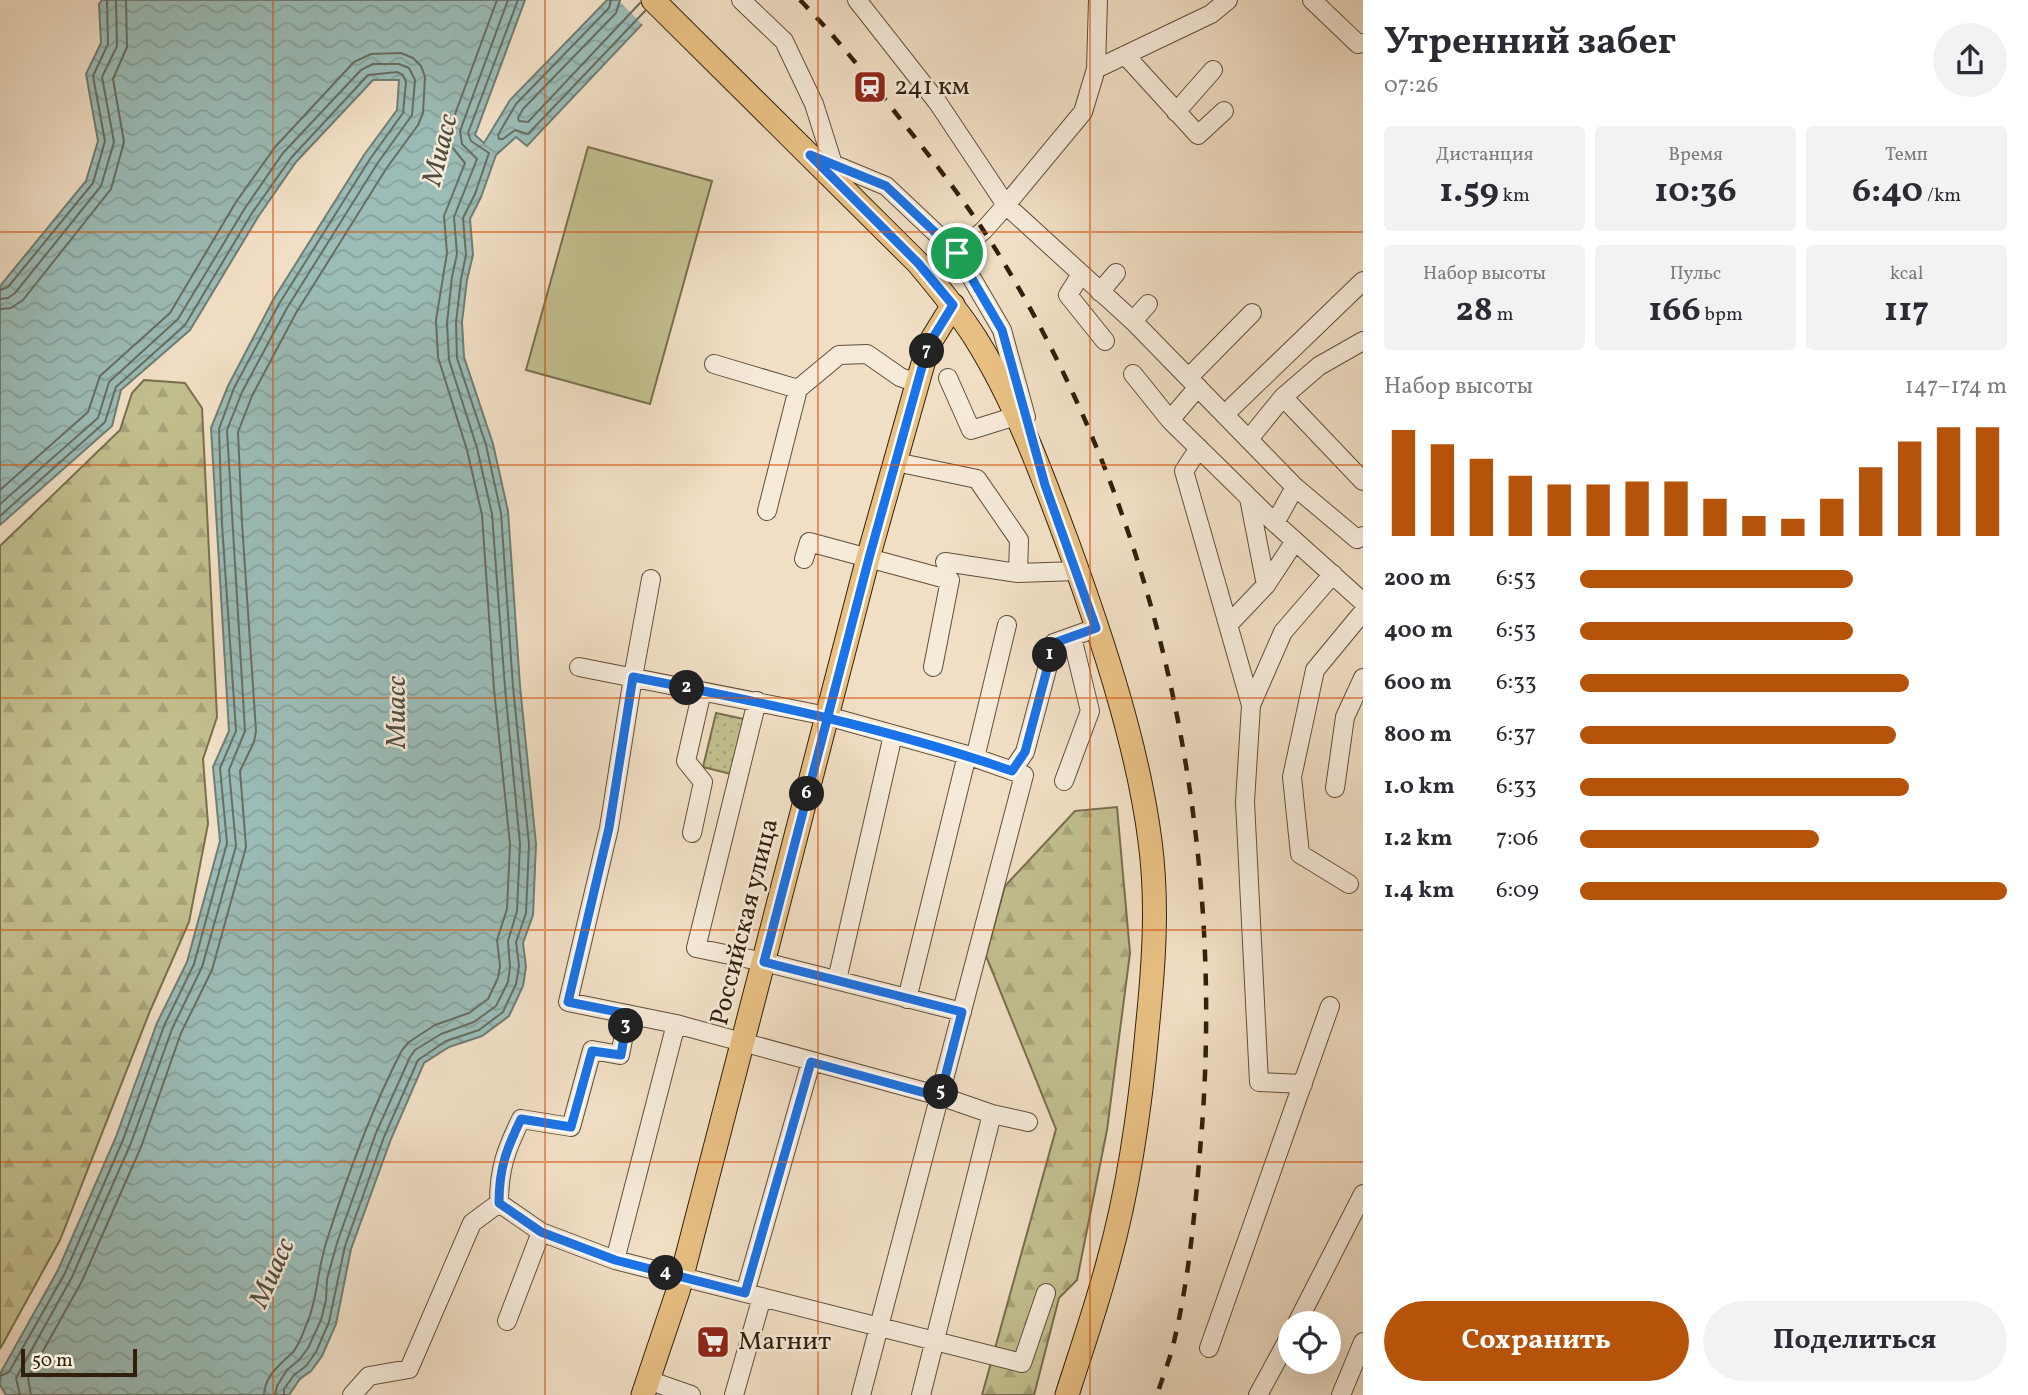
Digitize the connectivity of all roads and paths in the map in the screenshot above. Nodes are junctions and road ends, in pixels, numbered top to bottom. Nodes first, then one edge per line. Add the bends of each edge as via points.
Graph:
1 (653, 0) edge
2 (741, 0) edge
3 (857, 0) edge
4 (1098, 0) edge
5 (1227, 0) edge
6 (1312, 0) edge
7 (1363, 43) edge
8 (1125, 55) junction
9 (1096, 69) junction
10 (1213, 70) dead end
11 (1224, 111) dead end
12 (1176, 112) junction
13 (810, 155) junction
14 (833, 164) junction
15 (1006, 205) junction
16 (957, 253) junction
17 (1116, 273) dead end
18 (1081, 274) junction
19 (1363, 282) edge
20 (1100, 292) junction
21 (1148, 304) dead end
22 (953, 305) junction
23 (1252, 313) dead end
24 (1133, 321) junction
25 (1105, 341) dead end
26 (1363, 341) edge
27 (714, 364) dead end
28 (1133, 374) dead end
29 (948, 379) dead end
30 (1194, 382) junction
31 (918, 383) junction
32 (798, 389) junction
33 (1283, 397) junction
34 (1225, 414) junction
35 (1016, 416) junction
36 (1170, 420) junction
37 (1249, 439) junction
38 (1199, 448) junction
39 (895, 462) junction
40 (1363, 481) edge
41 (1045, 485) junction
42 (1295, 487) junction
43 (1249, 498) junction
44 (767, 511) dead end
45 (1275, 523) junction
46 (1363, 536) edge
47 (1295, 541) junction
48 (869, 558) junction
49 (804, 559) dead end
50 (945, 562) dead end
51 (1077, 571) junction
52 (1018, 573) junction
53 (1333, 574) junction
54 (651, 579) dead end
55 (1266, 585) junction
56 (1363, 602) edge
57 (1363, 612) edge
58 (1007, 625) dead end
59 (1228, 625) junction
60 (1096, 628) junction
61 (1072, 637) junction
62 (579, 667) dead end
63 (933, 667) dead end
64 (633, 677) junction
65 (1363, 678) edge
66 (702, 691) junction
67 (757, 701) junction
68 (1251, 705) junction
69 (827, 716) junction
70 (893, 734) junction
71 (971, 757) junction
72 (1012, 771) junction
73 (1064, 781) dead end
74 (1335, 788) dead end
75 (692, 833) dead end
76 (1349, 884) dead end
77 (764, 962) junction
78 (837, 981) junction
79 (907, 999) junction
80 (1330, 1006) dead end
81 (962, 1012) junction
82 (628, 1014) junction
83 (677, 1024) junction
84 (743, 1044) junction
85 (811, 1062) junction
86 (1303, 1084) junction
87 (940, 1097) junction
88 (992, 1114) junction
89 (1028, 1122) dead end
90 (1363, 1194) edge
91 (499, 1203) junction
92 (541, 1232) junction
93 (615, 1260) junction
94 (681, 1277) junction
95 (1046, 1293) dead end
96 (754, 1295) junction
97 (1303, 1311) edge
98 (507, 1321) dead end
99 (880, 1327) junction
100 (936, 1341) junction
101 (1363, 1342) edge
102 (1209, 1348) dead end
103 (1278, 1358) edge
104 (645, 1387) edge
105 (352, 1395) edge
106 (691, 1395) edge
107 (734, 1395) edge
108 (861, 1395) edge
109 (921, 1395) edge
110 (1067, 1395) edge
111 (1258, 1395) edge
112 (1341, 1395) edge

1 - 13 main road
2 - 14 lane via 784,41 814,104
3 - 15 lane via 938,103
4 - 9 lane
5 - 8 lane via 1211,14
6 - 7 lane via 1358,44
8 - 9 lane
8 - 12 lane
9 - 15 lane via 1083,112
10 - 12 lane
11 - 12 lane via 1198,135
13 - 14 lane
13 - 22 main road via 918,263
14 - 16 lane via 886,186
15 - 16 lane
15 - 18 lane
16 - 41 lane via 1002,330
17 - 20 lane
18 - 20 lane
18 - 25 lane via 1068,295
19 - 34 lane
20 - 24 lane
21 - 24 lane
22 - 31 main road, Российская улица via 929,344
22 - 35 main road
23 - 30 lane
24 - 30 lane
26 - 33 lane via 1319,366
27 - 32 lane
28 - 36 lane
29 - 35 lane via 971,430
30 - 34 lane
30 - 36 lane
31 - 32 lane via 900,377 867,354 839,355
31 - 39 main road, Российская улица
32 - 44 lane
33 - 37 lane
33 - 40 lane
34 - 37 lane
35 - 41 main road
36 - 38 lane
37 - 42 lane
38 - 43 lane
38 - 59 lane via 1184,471
39 - 48 main road, Российская улица
39 - 52 lane via 977,479 1019,540
41 - 51 main road
42 - 45 lane
42 - 46 lane via 1357,539
43 - 45 lane
43 - 55 lane
45 - 47 lane
47 - 53 lane
47 - 55 lane
48 - 49 lane via 809,542
48 - 63 lane via 950,580
48 - 69 main road, Российская улица
50 - 52 lane
51 - 52 lane
51 - 60 main road
53 - 56 lane
53 - 68 lane via 1283,632
54 - 64 lane
55 - 59 lane
57 - 76 lane via 1315,670 1292,777 1300,854
58 - 71 lane
59 - 68 lane
60 - 61 lane
60 - 110 main road via 1143,796 1154,881 1154,951 1140,1095 1124,1197 1109,1262
61 - 72 lane via 1054,643 1025,752
61 - 73 lane via 1090,712
62 - 64 lane
64 - 66 lane
64 - 82 lane via 609,828 568,1002
65 - 74 lane via 1345,717
66 - 67 lane
66 - 75 lane via 686,761 703,782
67 - 69 lane
67 - 77 lane via 696,948
68 - 86 lane via 1245,802 1259,1082
69 - 70 lane
69 - 77 main road, Российская улица
70 - 71 lane
70 - 78 lane
71 - 72 lane
71 - 79 lane
72 - 81 lane via 1024,775
77 - 78 lane
77 - 84 main road, Российская улица
78 - 79 lane
79 - 81 lane
80 - 86 lane
81 - 87 lane
82 - 83 lane
82 - 91 lane via 621,1055 592,1051 571,1127 521,1119 506,1151
83 - 84 lane
83 - 93 lane
84 - 85 lane
84 - 94 main road, Российская улица
85 - 87 lane
85 - 96 lane
86 - 102 lane
87 - 88 lane
87 - 99 lane
88 - 89 lane
88 - 100 lane
90 - 97 lane
91 - 92 lane
91 - 105 lane via 472,1223 409,1369 369,1376
92 - 93 lane
92 - 98 lane
93 - 94 lane
94 - 96 lane
94 - 104 main road, Российская улица
95 - 100 lane via 1022,1363
96 - 99 lane
96 - 107 lane
99 - 100 lane
99 - 108 lane
100 - 109 lane
101 - 112 lane
103 - 111 lane
104 - 106 lane

